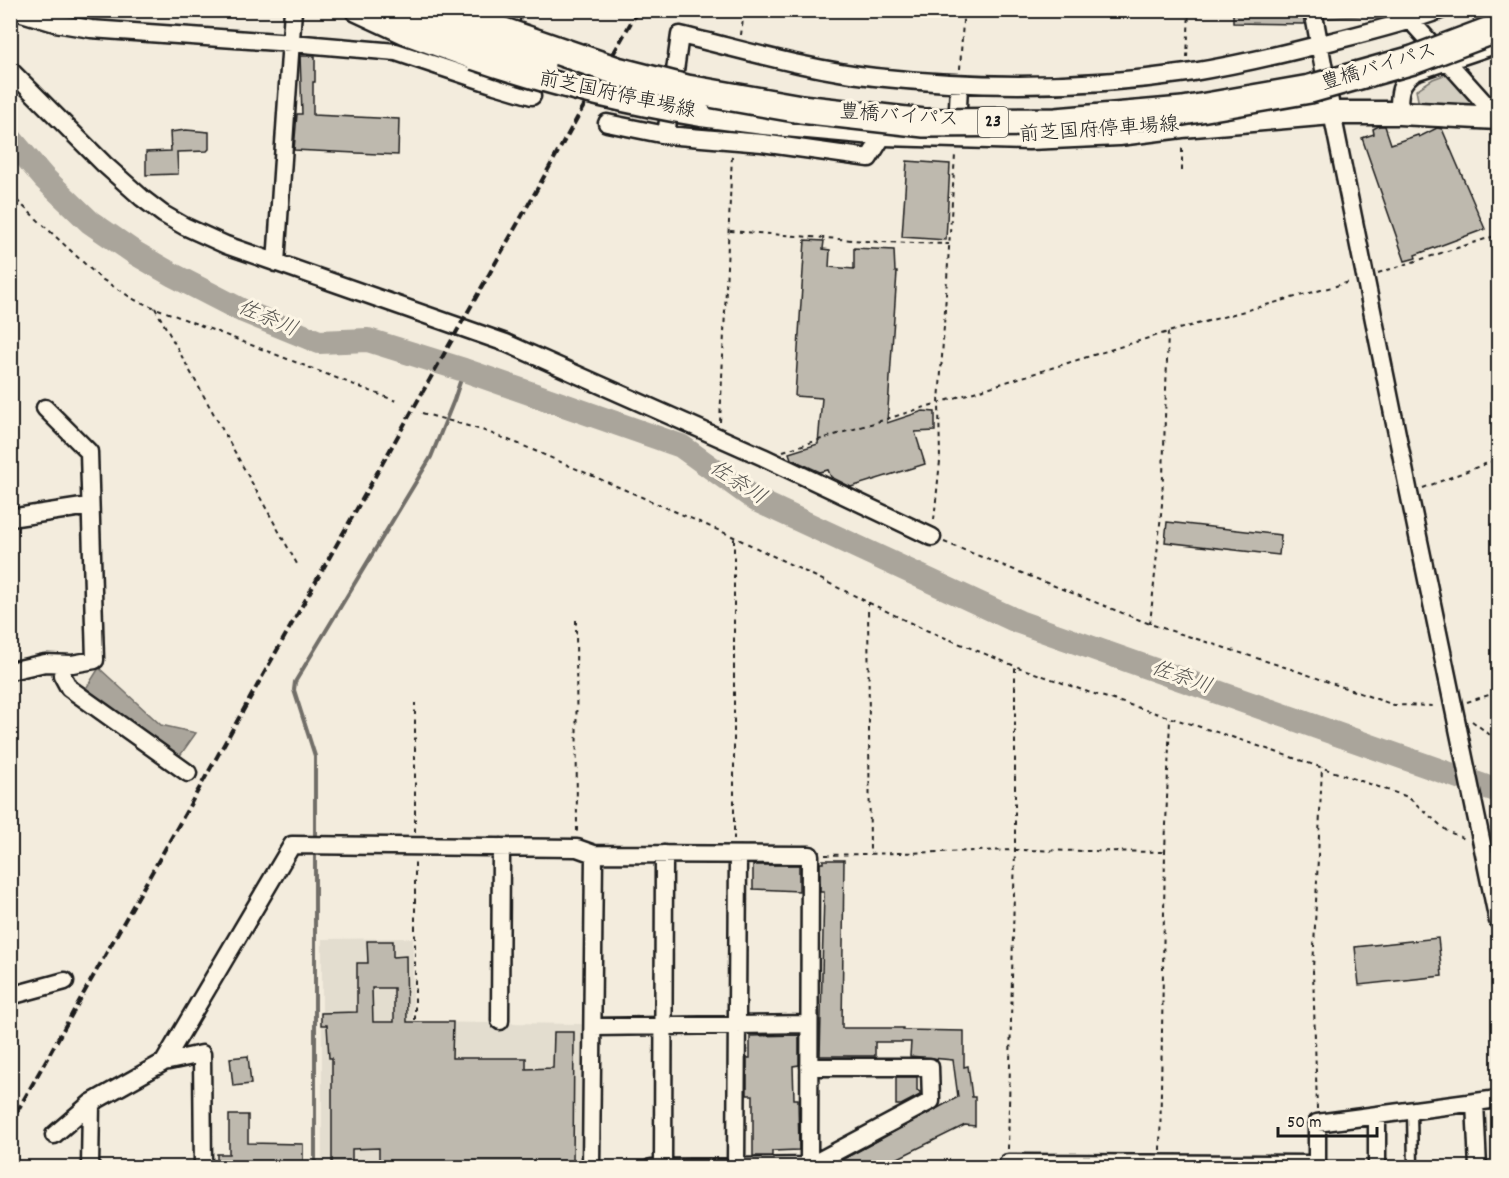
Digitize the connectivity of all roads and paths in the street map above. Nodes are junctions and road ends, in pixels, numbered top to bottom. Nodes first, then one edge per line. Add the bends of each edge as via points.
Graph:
1 (12, 10) edge
2 (292, 10) edge
3 (357, 10) edge
4 (396, 10) edge
5 (447, 10) edge
6 (744, 10) edge
7 (961, 10) edge
8 (1189, 10) edge
9 (1313, 10) edge
10 (1441, 10) edge
11 (1406, 16) edge
12 (1498, 19) edge
13 (488, 26) edge
14 (1498, 28) edge
15 (292, 43) junction
16 (1498, 44) edge
17 (1320, 45) junction
18 (740, 49) junction
19 (1447, 61) junction
20 (10, 70) edge
21 (1187, 73) junction
22 (959, 84) junction
23 (495, 85) junction
24 (532, 96) dead end
25 (1332, 113) junction
26 (1399, 113) junction
27 (1498, 118) edge
28 (607, 123) dead end
29 (1182, 126) junction
30 (884, 134) junction
31 (666, 135) junction
32 (957, 136) junction
33 (733, 141) junction
34 (1182, 171) dead end
35 (10, 194) edge
36 (730, 231) junction
37 (1498, 236) edge
38 (949, 244) junction
39 (276, 263) junction
40 (1365, 278) junction
41 (155, 308) junction
42 (1168, 332) junction
43 (396, 401) dead end
44 (939, 403) junction
45 (45, 408) dead end
46 (422, 413) dead end
47 (719, 437) junction
48 (763, 457) junction
49 (1498, 459) edge
50 (1409, 493) junction
51 (89, 506) junction
52 (10, 518) edge
53 (735, 537) junction
54 (932, 537) junction
55 (297, 564) dead end
56 (868, 602) junction
57 (576, 620) dead end
58 (1150, 624) junction
59 (64, 664) junction
60 (1015, 666) junction
61 (10, 671) edge
62 (1498, 692) edge
63 (1453, 706) junction
64 (1170, 718) junction
65 (1498, 741) edge
66 (1322, 767) junction
67 (188, 772) dead end
68 (1482, 841) junction
69 (501, 847) junction
70 (577, 848) junction
71 (1015, 850) junction
72 (1165, 852) junction
73 (594, 854) junction
74 (664, 854) junction
75 (870, 854) junction
76 (736, 855) junction
77 (810, 855) junction
78 (1498, 921) edge
79 (65, 981) dead end
80 (10, 996) edge
81 (500, 1021) dead end
82 (809, 1024) junction
83 (737, 1025) junction
84 (663, 1026) junction
85 (593, 1027) junction
86 (164, 1062) junction
87 (809, 1067) junction
88 (1498, 1099) edge
89 (1475, 1102) junction
90 (91, 1103) junction
91 (1412, 1111) junction
92 (1377, 1116) junction
93 (1317, 1123) junction
94 (54, 1135) dead end
95 (1008, 1165) edge
96 (1160, 1166) edge
97 (1317, 1166) edge
98 (90, 1167) edge
99 (203, 1167) edge
100 (591, 1167) edge
101 (651, 1167) edge
102 (663, 1167) edge
103 (736, 1167) edge
104 (808, 1167) edge
105 (1377, 1167) edge
106 (1413, 1167) edge
107 (1478, 1167) edge

1 - 15 street via 91,29
2 - 15 street
3 - 13 main road, 前芝国府停車場線 via 411,35
4 - 13 highway
5 - 13 highway, 豊橋バイパス / 23
6 - 18 path
7 - 22 path
8 - 21 path
9 - 17 street
10 - 11 street
11 - 17 street
11 - 19 street
12 - 13 highway, 豊橋バイパス / 23 via 1410,51 1308,80 1061,114 921,111 807,100 696,82
13 - 14 highway, 豊橋バイパス / 23, bridge via 616,70 687,89 801,109 924,123 1056,122 1183,111 1310,89 1413,60
13 - 23 street
13 - 30 main road, 前芝国府停車場線, bridge via 530,78 701,115
15 - 23 street via 396,52
15 - 39 street
16 - 19 street
17 - 21 street
17 - 25 street
18 - 22 street via 873,76
18 - 31 street via 680,35
19 - 26 street via 1408,77 1399,92
19 - 27 street
20 - 39 street via 104,164 163,214 226,245
21 - 22 street via 1061,83
22 - 32 street
23 - 24 street
25 - 26 main road, 前芝国府停車場線
25 - 29 main road, 前芝国府停車場線
25 - 40 street
26 - 27 main road, 前芝国府停車場線
28 - 31 street
29 - 32 main road, 前芝国府停車場線 via 1119,134
29 - 34 path
30 - 32 main road, 前芝国府停車場線
30 - 33 street via 869,158
31 - 33 street
32 - 38 path
33 - 36 path
35 - 41 path via 100,278
36 - 38 path
36 - 47 path
37 - 40 path
38 - 44 path
39 - 47 street via 506,343
40 - 42 path
40 - 50 street
41 - 43 path
41 - 55 path
42 - 44 path
42 - 58 path via 1162,504
44 - 48 path
44 - 54 path via 940,461
45 - 51 street via 89,452
46 - 53 path via 519,444
47 - 48 street
48 - 54 street
49 - 50 path
50 - 63 street
51 - 52 street
51 - 59 street via 95,660
53 - 56 path
53 - 76 path
54 - 58 path
56 - 60 path
56 - 75 path
57 - 70 path
58 - 63 path via 1394,705
59 - 61 street via 45,663
59 - 67 street via 62,675 69,688
60 - 64 path
60 - 71 path
62 - 63 path
63 - 65 path
63 - 68 street
64 - 66 path
64 - 72 path
66 - 68 path via 1408,796 1447,831
66 - 93 path via 1313,970
68 - 78 street
69 - 70 street
69 - 81 street
69 - 86 street via 292,845
70 - 73 street
71 - 72 path
71 - 75 path
71 - 95 path
72 - 96 path
73 - 74 street
73 - 85 street
74 - 76 street
74 - 84 street
75 - 77 path
76 - 77 street
76 - 83 street
77 - 82 street
79 - 80 street
82 - 83 street
82 - 87 street
83 - 84 street
83 - 103 street
84 - 85 street
84 - 102 street
85 - 100 street
86 - 90 street
86 - 99 street via 202,1054
87 - 104 street
87 - 104 street via 930,1067 931,1101
88 - 89 street
89 - 91 street
89 - 107 street
90 - 94 street
90 - 98 street
91 - 92 street
91 - 106 lane
92 - 93 street
92 - 105 street
93 - 97 street
95 - 96 street
96 - 97 street
101 - 102 street
102 - 103 street
103 - 104 street

